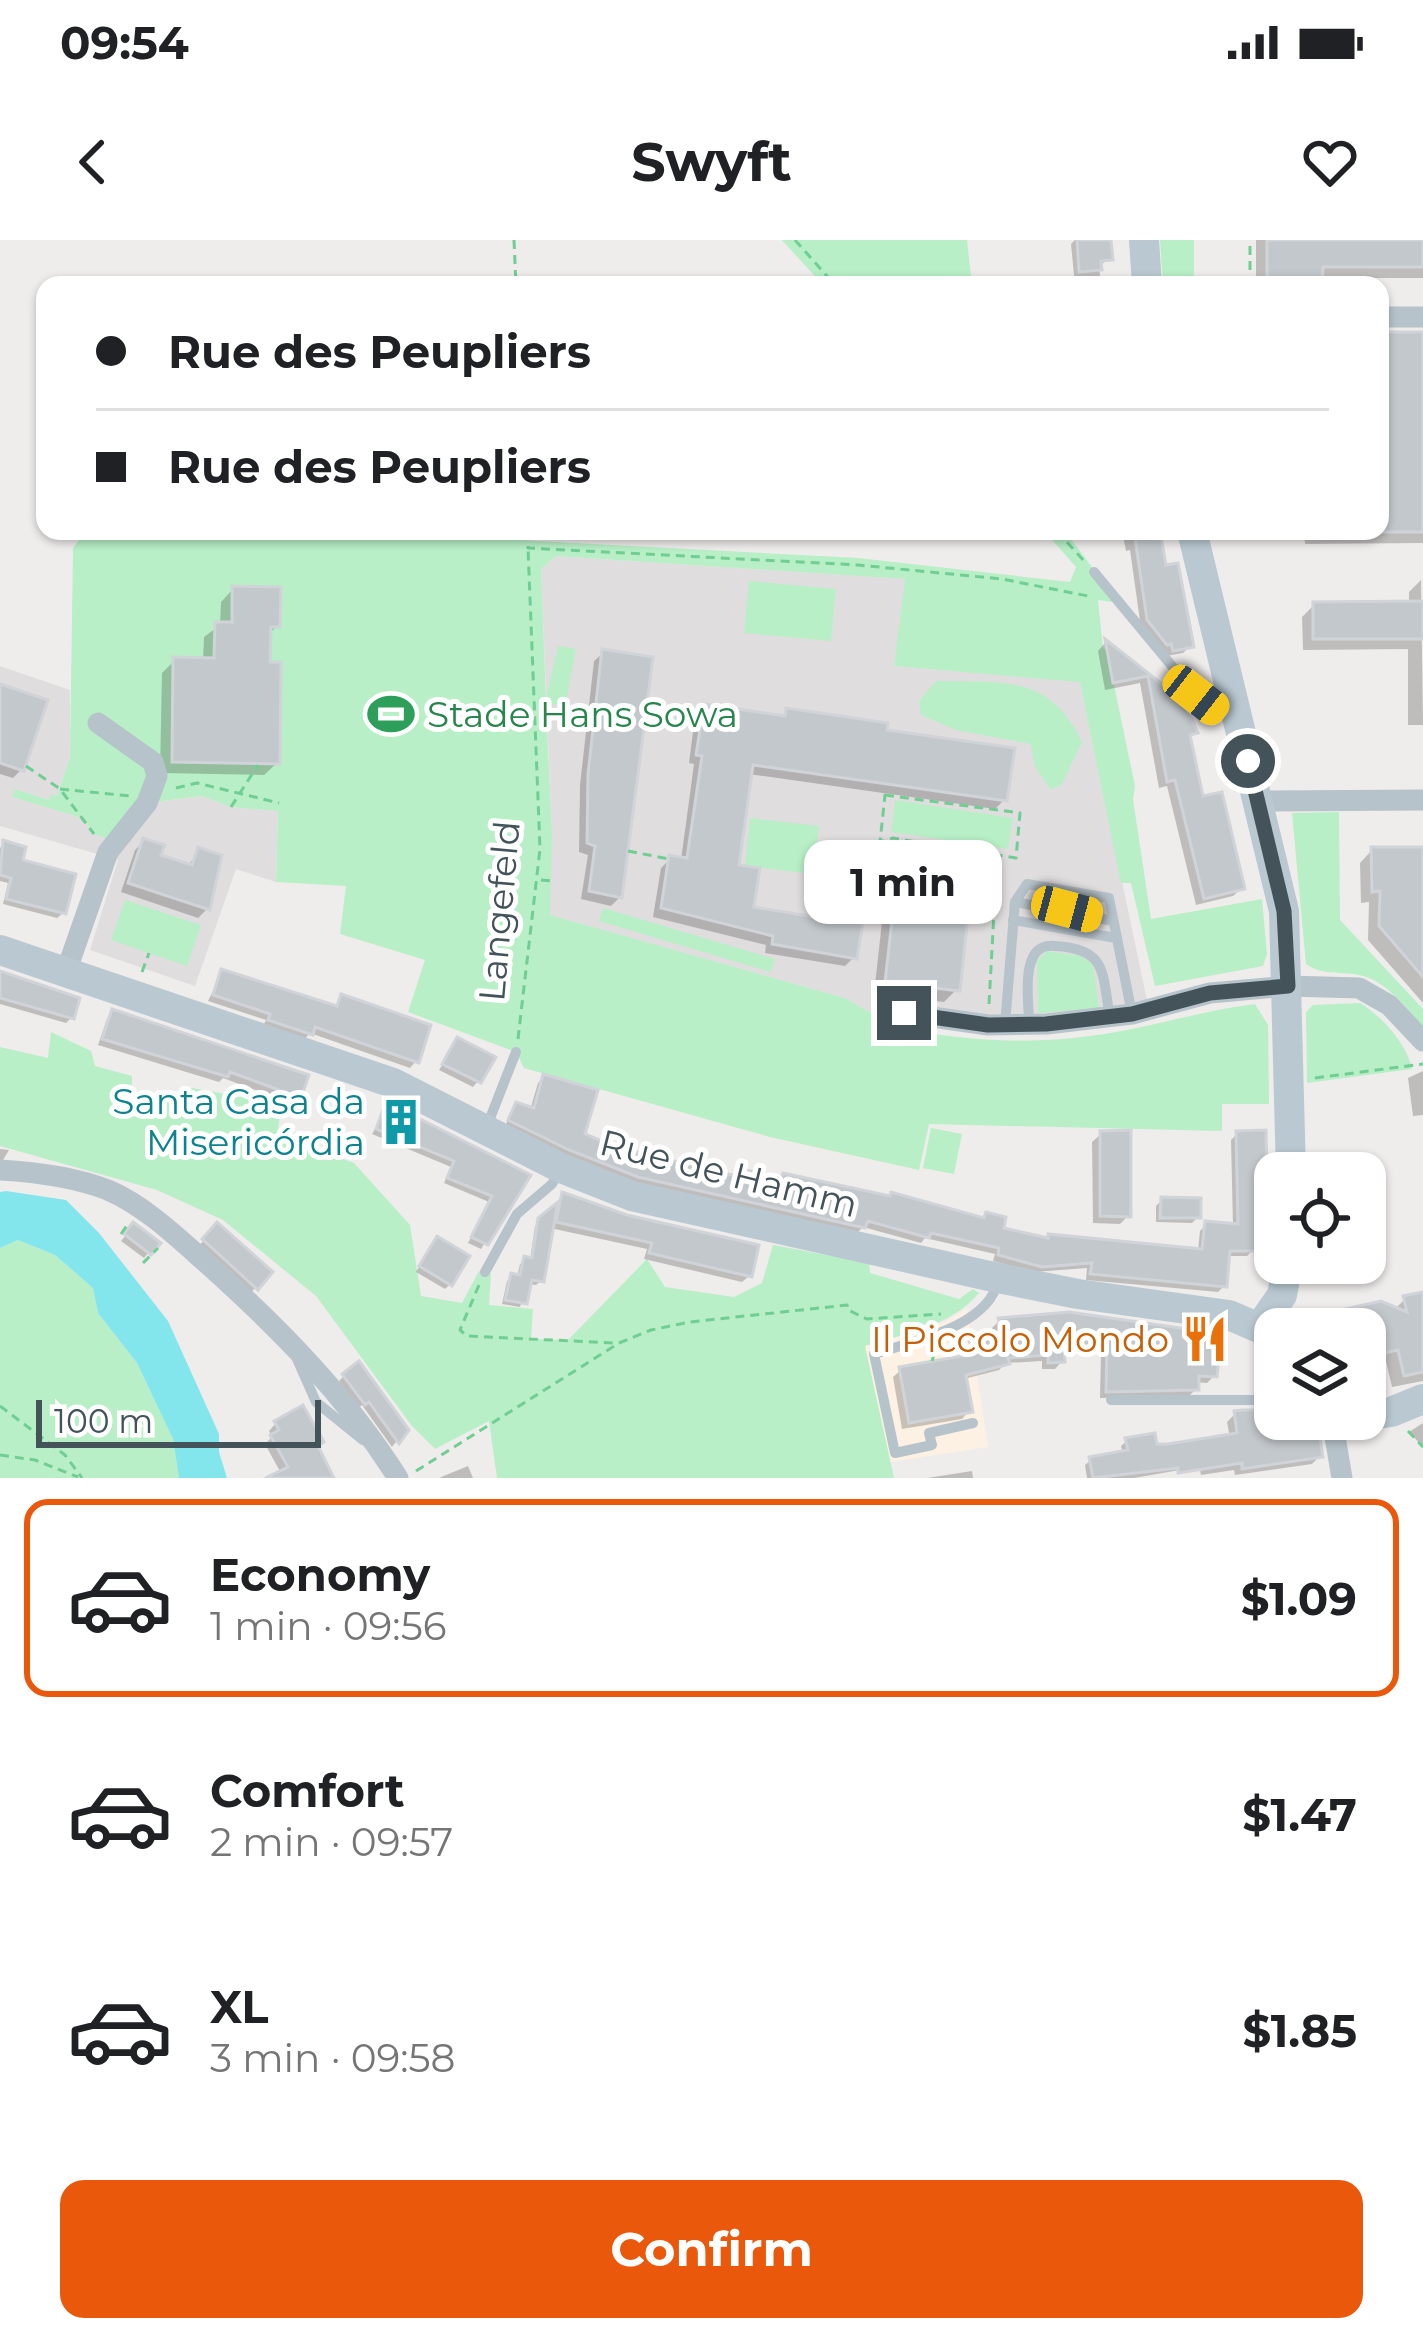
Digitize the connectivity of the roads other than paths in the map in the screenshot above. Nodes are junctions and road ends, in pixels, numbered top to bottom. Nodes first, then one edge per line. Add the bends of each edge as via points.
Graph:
1 (1144, 240) edge
2 (1146, 276) edge
3 (1389, 317) edge
4 (1423, 317) edge
5 (1194, 540) edge
6 (1094, 572) road end
7 (1236, 721) junction
8 (98, 723) dead end
9 (1423, 800) edge
10 (1259, 801) junction
11 (1015, 902) junction
12 (1013, 920) junction
13 (1113, 921) junction
14 (1116, 938) junction
15 (0, 950) edge
16 (66, 972) junction
17 (1288, 986) junction
18 (904, 1013) dead end
19 (1121, 1016) junction
20 (1005, 1025) junction
21 (1028, 1025) junction
22 (1423, 1041) edge
23 (516, 1052) road end
24 (486, 1129) junction
25 (1291, 1152) edge
26 (560, 1168) junction
27 (0, 1169) edge
28 (485, 1272) road end
29 (998, 1278) junction
30 (1254, 1326) edge
31 (1423, 1399) edge
32 (1111, 1400) dead end
33 (1254, 1400) edge
34 (1386, 1413) edge
35 (974, 1424) dead end
36 (1336, 1440) edge
37 (396, 1472) edge
38 (1342, 1478) edge

1 - 2 main road
3 - 4 street
5 - 7 main road
6 - 7 lane via 1196,695
7 - 10 main road
8 - 16 street via 153,761 157,776 147,803 108,852
9 - 10 street
10 - 17 main road via 1284,911
11 - 12 lane
11 - 13 lane
11 - 13 lane via 1027,884 1108,898
12 - 14 lane
12 - 20 lane
13 - 14 lane
14 - 19 lane
15 - 16 main road, Rue de Hamm
16 - 24 main road, Rue de Hamm via 393,1083
17 - 19 street via 1210,993
17 - 22 street via 1359,988 1389,1005
17 - 25 main road
18 - 20 street
19 - 21 street
19 - 21 lane via 1098,959 1048,945 1031,963
20 - 21 street
23 - 24 lane, Langefeld
24 - 26 main road, Rue de Hamm
26 - 28 lane via 517,1214
26 - 29 main road, Rue de Hamm via 650,1200
27 - 37 street via 80,1181 140,1208 288,1340
29 - 30 main road, Rue de Hamm via 1229,1315
29 - 35 lane via 980,1310 874,1354 895,1454 932,1445 929,1432
31 - 34 main road
32 - 33 lane
36 - 38 street

